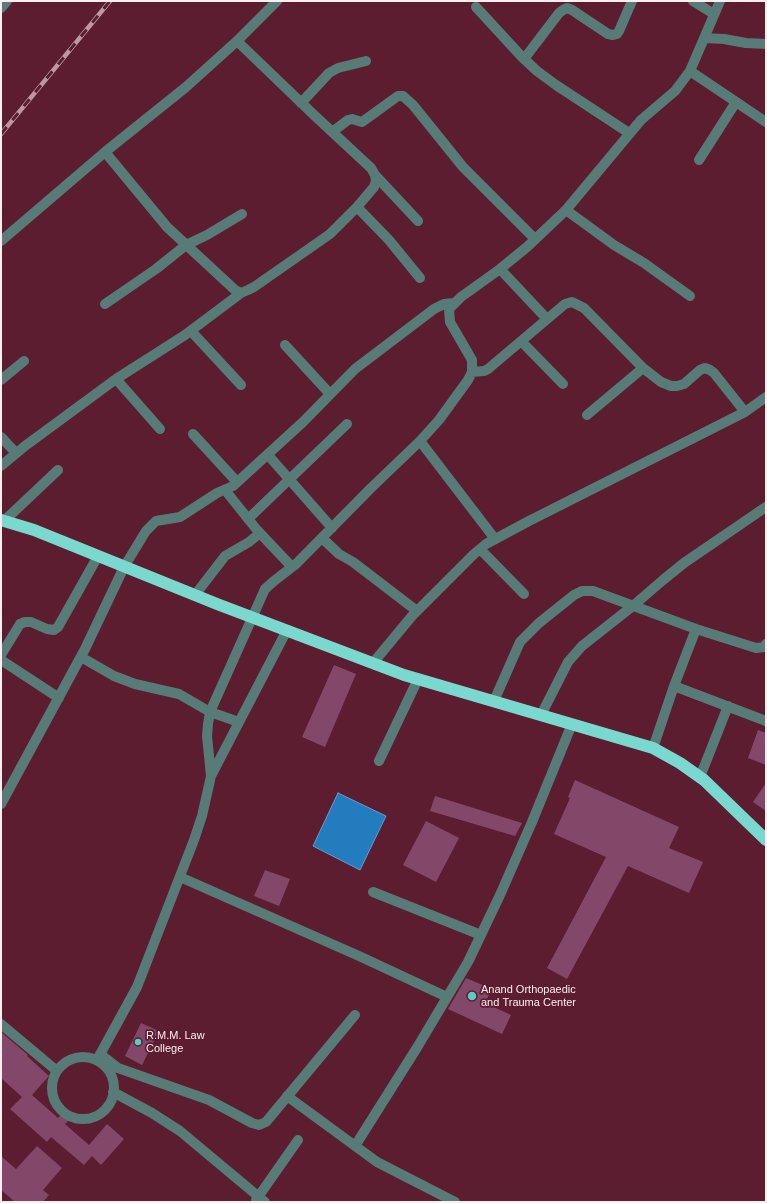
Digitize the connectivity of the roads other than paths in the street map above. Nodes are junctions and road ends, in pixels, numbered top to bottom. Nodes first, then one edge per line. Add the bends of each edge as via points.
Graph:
1 (7, 1) edge
2 (277, 1) edge
3 (632, 1) edge
4 (693, 1) edge
5 (720, 1) edge
6 (1, 8) edge
7 (476, 8) dead end
8 (714, 14) junction
9 (704, 38) junction
10 (237, 41) junction
11 (766, 44) edge
12 (524, 59) junction
13 (366, 61) dead end
14 (690, 72) junction
15 (736, 102) junction
16 (301, 103) junction
17 (766, 122) edge
18 (332, 132) junction
19 (629, 133) junction
20 (105, 152) junction
21 (699, 160) dead end
22 (375, 175) junction
23 (357, 207) junction
24 (566, 210) junction
25 (242, 214) dead end
26 (418, 220) dead end
27 (535, 239) junction
28 (1, 241) edge
29 (186, 245) junction
30 (500, 269) junction
31 (420, 278) dead end
32 (241, 293) junction
33 (690, 296) dead end
34 (454, 303) junction
35 (105, 304) dead end
36 (547, 319) junction
37 (191, 331) junction
38 (521, 341) junction
39 (285, 345) dead end
40 (24, 361) dead end
41 (643, 368) junction
42 (472, 372) junction
43 (116, 379) junction
44 (1, 380) edge
45 (563, 384) dead end
46 (241, 385) dead end
47 (330, 394) junction
48 (766, 397) edge
49 (745, 412) junction
50 (587, 415) dead end
51 (346, 424) dead end
52 (160, 429) dead end
53 (193, 434) dead end
54 (1, 437) edge
55 (420, 441) junction
56 (16, 453) junction
57 (268, 455) junction
58 (1, 466) edge
59 (58, 470) dead end
60 (290, 480) junction
61 (237, 482) junction
62 (225, 490) junction
63 (766, 507) edge
64 (248, 519) junction
65 (3, 520) edge
66 (332, 528) junction
67 (260, 533) junction
68 (322, 538) junction
69 (495, 538) junction
70 (480, 549) junction
71 (98, 556) junction
72 (124, 567) junction
73 (292, 567) junction
74 (524, 594) dead end
75 (195, 595) junction
76 (634, 606) junction
77 (417, 611) junction
78 (253, 617) junction
79 (696, 629) junction
80 (287, 630) junction
81 (766, 644) edge
82 (1, 655) edge
83 (81, 657) junction
84 (1, 660) edge
85 (373, 663) junction
86 (418, 679) junction
87 (674, 686) junction
88 (59, 698) junction
89 (494, 701) junction
90 (728, 706) junction
91 (210, 712) junction
92 (541, 715) junction
93 (766, 721) edge
94 (240, 722) junction
95 (572, 724) junction
96 (653, 748) junction
97 (379, 761) dead end
98 (211, 776) junction
99 (700, 777) junction
100 (1, 804) edge
101 (766, 840) edge
102 (180, 877) junction
103 (373, 892) dead end
104 (481, 935) junction
105 (447, 997) junction
106 (355, 1015) dead end
107 (1, 1024) edge
108 (98, 1057) junction
109 (57, 1071) junction
110 (113, 1092) junction
111 (287, 1096) junction
112 (298, 1140) dead end
113 (354, 1146) junction
114 (260, 1200) edge
115 (455, 1202) edge

1 - 6 street
2 - 10 street
3 - 12 street via 619,31 613,35 572,10 563,10
4 - 8 street
5 - 8 street
7 - 12 street
8 - 9 street
9 - 11 street
9 - 14 street
10 - 16 street
10 - 20 street via 186,87
12 - 19 street via 556,85
13 - 16 street via 329,73
14 - 15 street
14 - 19 street via 675,91
15 - 17 street
15 - 21 street
16 - 18 street
18 - 22 street via 371,168
18 - 27 street via 348,120 362,122 391,100 403,96 463,167
19 - 24 street
20 - 28 street
20 - 29 street via 167,227
22 - 23 street via 374,187
22 - 26 street
23 - 31 street via 389,240
23 - 32 street via 330,234
24 - 27 street
24 - 33 street
25 - 29 street
27 - 30 street
29 - 32 street
29 - 35 street
30 - 34 street
30 - 36 street
32 - 37 street
34 - 42 street via 449,309 450,322 472,360
34 - 47 street via 434,309 355,369
36 - 38 street
36 - 41 street via 565,304 576,303 594,317
37 - 43 street
37 - 46 street
38 - 42 street via 488,369
38 - 45 street
39 - 47 street
40 - 44 street
41 - 49 street via 661,382 671,386 684,384 700,370 710,370
41 - 50 street
42 - 55 street via 452,402
43 - 52 street
43 - 56 street
47 - 57 street
48 - 49 street
49 - 69 street
51 - 60 street
53 - 61 street
54 - 56 street
55 - 66 street
55 - 69 street
56 - 58 street
57 - 60 street
57 - 61 street
59 - 65 street
60 - 64 street
60 - 66 street
61 - 62 street
62 - 64 street
62 - 72 street via 180,517 156,521 140,539
63 - 76 street via 684,564
64 - 67 street
65 - 71 highway
66 - 68 street
67 - 73 street
67 - 75 street via 225,556
68 - 73 street
68 - 77 street via 339,554
69 - 70 street
70 - 74 street
70 - 77 street
71 - 72 highway
71 - 82 street via 58,627 54,630 31,622 20,624
72 - 75 highway
72 - 83 street
73 - 78 street via 265,589
75 - 78 highway
76 - 79 street
76 - 89 street via 593,591 582,591 574,595 520,642
76 - 92 street via 582,646 568,662
77 - 85 street
78 - 80 highway
78 - 91 street
79 - 81 street via 756,648 764,647
79 - 87 street
80 - 85 highway
80 - 94 street
83 - 88 street
83 - 91 street via 114,676 135,684 179,694
84 - 88 street
85 - 86 highway
86 - 89 highway
86 - 97 street
87 - 90 street
87 - 96 street
88 - 100 street
89 - 92 highway
90 - 93 street
90 - 99 street
91 - 94 street
91 - 98 street via 207,736
92 - 95 highway
94 - 98 street
95 - 96 highway
95 - 104 street via 532,822
96 - 99 highway
98 - 102 street via 202,816
99 - 101 highway
102 - 105 street
102 - 108 street via 137,987
103 - 104 street
104 - 105 street
105 - 113 street
106 - 111 street
107 - 109 street
108 - 109 street via 79,1057 70,1060
108 - 110 street via 111,1075
108 - 111 street via 118,1068 209,1100 259,1125 266,1122
109 - 110 street via 53,1081 54,1097 62,1110 71,1116 86,1118 101,1113 108,1105
110 - 114 street via 180,1131
111 - 113 street
112 - 114 street
113 - 115 street via 377,1162

